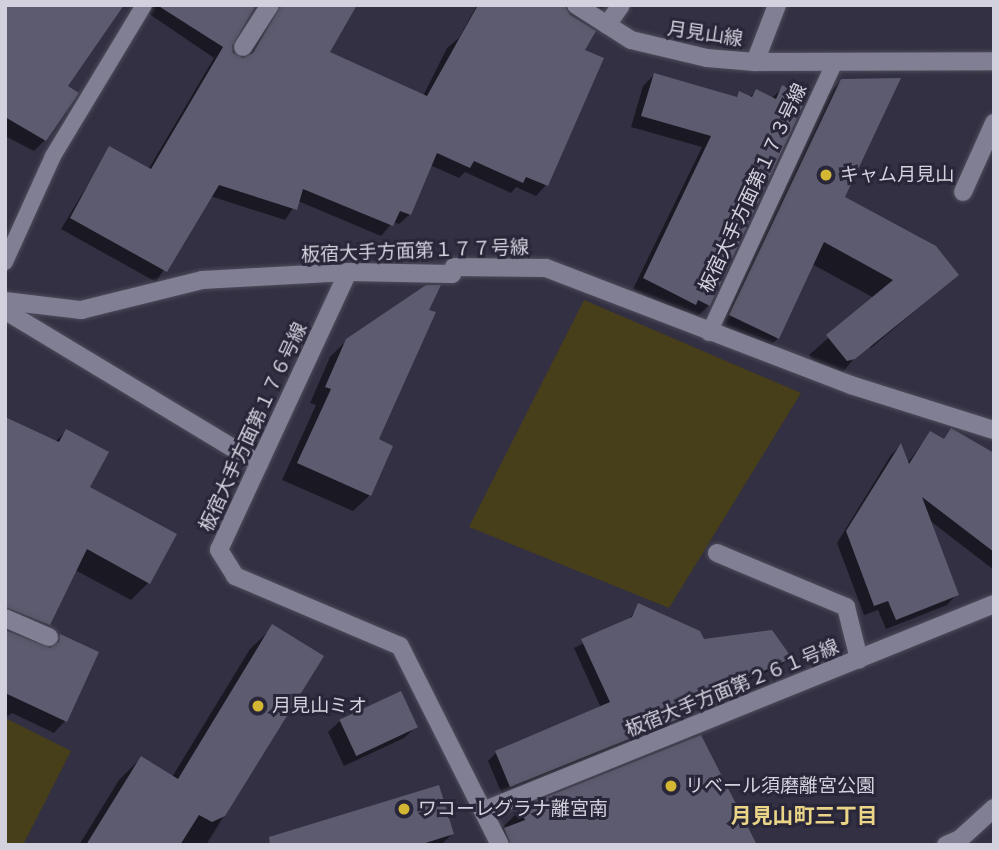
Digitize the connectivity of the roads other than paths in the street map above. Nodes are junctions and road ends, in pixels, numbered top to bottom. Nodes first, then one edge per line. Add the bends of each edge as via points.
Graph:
1 (144, 5) edge
2 (270, 5) edge
3 (576, 5) edge
4 (621, 5) edge
5 (777, 5) edge
6 (607, 25) junction
7 (243, 47) dead end
8 (994, 61) edge
9 (755, 62) junction
10 (835, 62) junction
11 (994, 123) edge
12 (963, 192) dead end
13 (5, 262) edge
14 (348, 272) junction
15 (8, 309) edge
16 (709, 333) junction
17 (994, 430) edge
18 (259, 464) junction
19 (717, 552) dead end
20 (994, 604) edge
21 (5, 618) edge
22 (49, 637) dead end
23 (859, 659) junction
24 (994, 808) edge
25 (485, 810) junction
26 (500, 845) edge
27 (946, 845) edge

1 - 13 lane via 53,156
2 - 7 street
3 - 6 street, 月見山線
4 - 6 street
5 - 9 street
6 - 9 street, 月見山線 via 631,40 666,52
8 - 10 street, 月見山線
9 - 10 street, 月見山線
10 - 16 lane, 板宿大手方面第１７３号線
11 - 12 street
14 - 15 street, 板宿大手方面第１７７号線 via 202,280 81,310
14 - 16 street, 板宿大手方面第１７７号線 via 452,274 454,267 546,268
14 - 18 street, 板宿大手方面第１７６号線
15 - 18 street
16 - 17 street, 板宿大手方面第１７７号線
18 - 25 street, 板宿大手方面第１７６号線 via 219,550 235,576 400,646
19 - 23 street via 846,607
20 - 23 street, 板宿大手方面第２６１号線
21 - 22 street
23 - 25 street, 板宿大手方面第２６１号線
24 - 27 street via 960,839
25 - 26 street, 板宿大手方面第１７６号線

